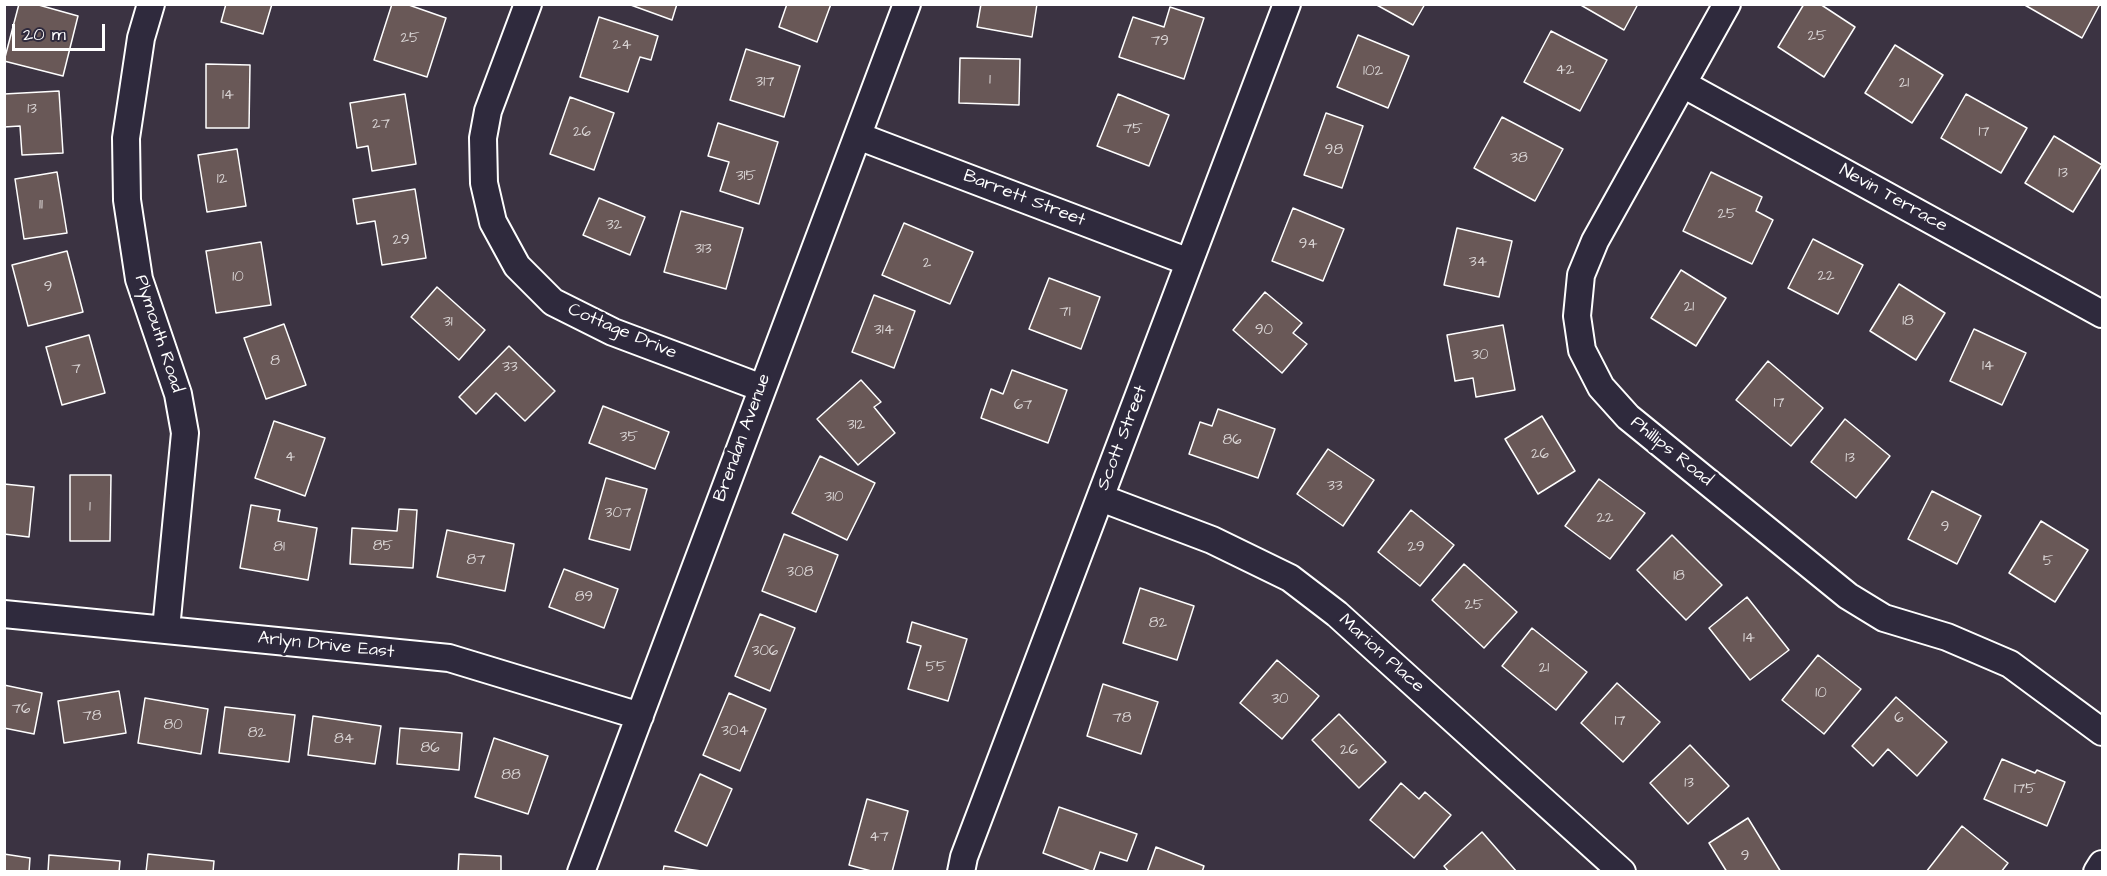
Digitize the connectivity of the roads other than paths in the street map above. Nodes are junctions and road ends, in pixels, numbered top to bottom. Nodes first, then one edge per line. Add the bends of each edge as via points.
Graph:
1 (151, 4) edge
2 (528, 4) edge
3 (907, 4) edge
4 (1287, 4) edge
5 (1727, 4) edge
6 (1683, 84) junction
7 (858, 136) junction
8 (1189, 262) junction
9 (2103, 314) edge
10 (762, 388) junction
11 (1101, 498) junction
12 (4, 614) edge
13 (166, 629) junction
14 (640, 716) junction
15 (2103, 732) edge
16 (2103, 864) edge
17 (580, 872) edge
18 (961, 872) edge
19 (1622, 872) edge
20 (2097, 872) edge

1 - 13 street, Plymouth Road via 141,38 126,138 127,200 139,279 178,394 185,433
2 - 10 street, Cottage Drive via 488,111 483,138 484,183 493,222 517,266 553,302 613,332
3 - 7 street, Brendan Avenue
4 - 8 street, Scott Street
5 - 6 street, Phillips Road
6 - 9 street, Nevin Terrace
6 - 15 street, Phillips Road via 1594,242 1581,275 1577,316 1582,350 1601,387 1628,417 1848,596 1884,618 1947,637 2010,664
7 - 8 street, Barrett Street
7 - 10 street, Brendan Avenue
8 - 11 street, Scott Street
10 - 14 street, Brendan Avenue
11 - 18 street, Scott Street
11 - 19 street, Marion Place via 1212,540 1290,578 1337,614
12 - 13 street, Arlyn Drive East
13 - 14 street, Arlyn Drive East via 449,658
14 - 17 street, Brendan Avenue
16 - 20 street

